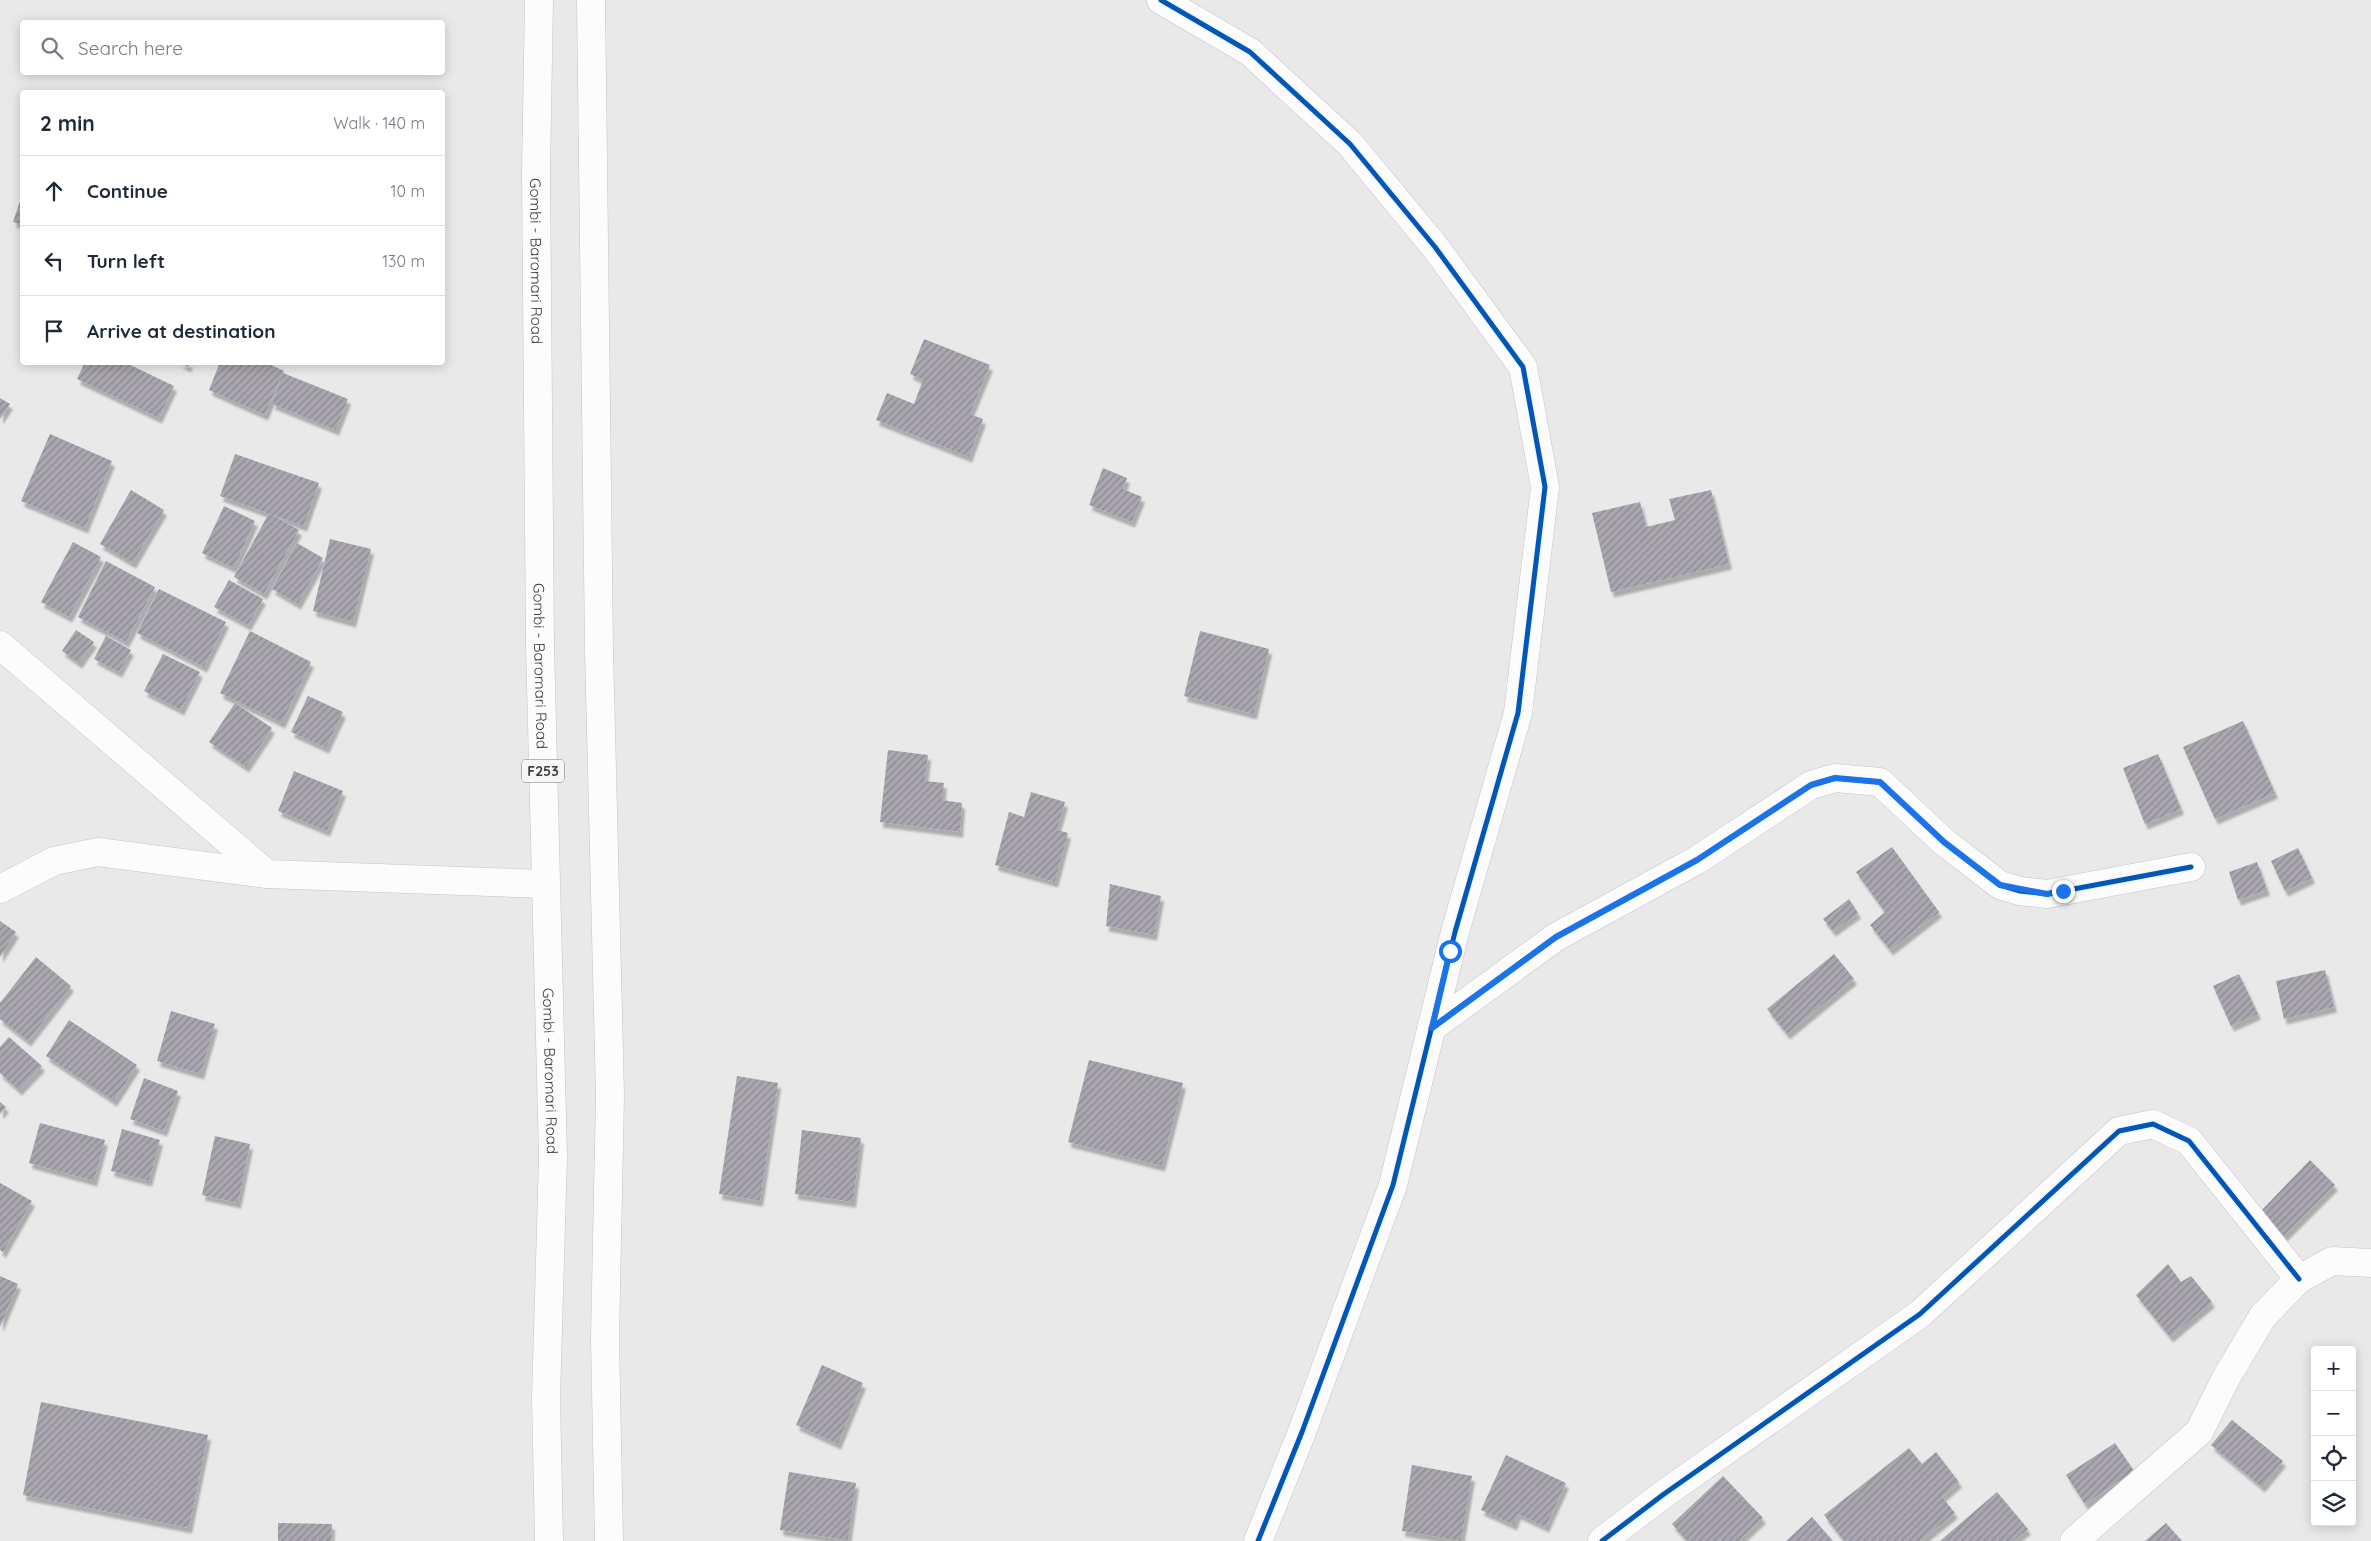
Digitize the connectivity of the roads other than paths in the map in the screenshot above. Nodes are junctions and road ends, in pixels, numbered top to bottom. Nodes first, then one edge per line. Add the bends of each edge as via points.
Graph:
1 (539, 0) edge
2 (591, 0) edge
3 (1161, 0) edge
4 (0, 645) edge
5 (2191, 867) dead end
6 (267, 874) junction
7 (545, 884) junction
8 (0, 890) edge
9 (1432, 1028) junction
10 (2371, 1263) edge
11 (2299, 1279) junction
12 (549, 1541) edge
13 (609, 1541) edge
14 (1258, 1541) edge
15 (1602, 1541) edge
16 (2074, 1541) edge

1 - 7 street, Gombi - Baromari Road / F253 via 536,172
2 - 13 street via 599,649 610,1095 605,1338
3 - 9 street via 1250,52 1350,144 1435,247 1523,367 1545,487 1518,713 1455,932
4 - 6 street
5 - 9 street via 2047,894 2000,885 1944,842 1880,782 1835,778 1811,785 1697,860 1556,937
6 - 7 street
6 - 8 street via 98,852 54,862
7 - 12 street, Gombi - Baromari Road / F253 via 553,1157 546,1398
9 - 14 street via 1393,1185
10 - 11 street via 2332,1261
11 - 15 street via 2189,1141 2153,1124 2119,1132 1920,1314
11 - 16 street via 2263,1316 2199,1432

